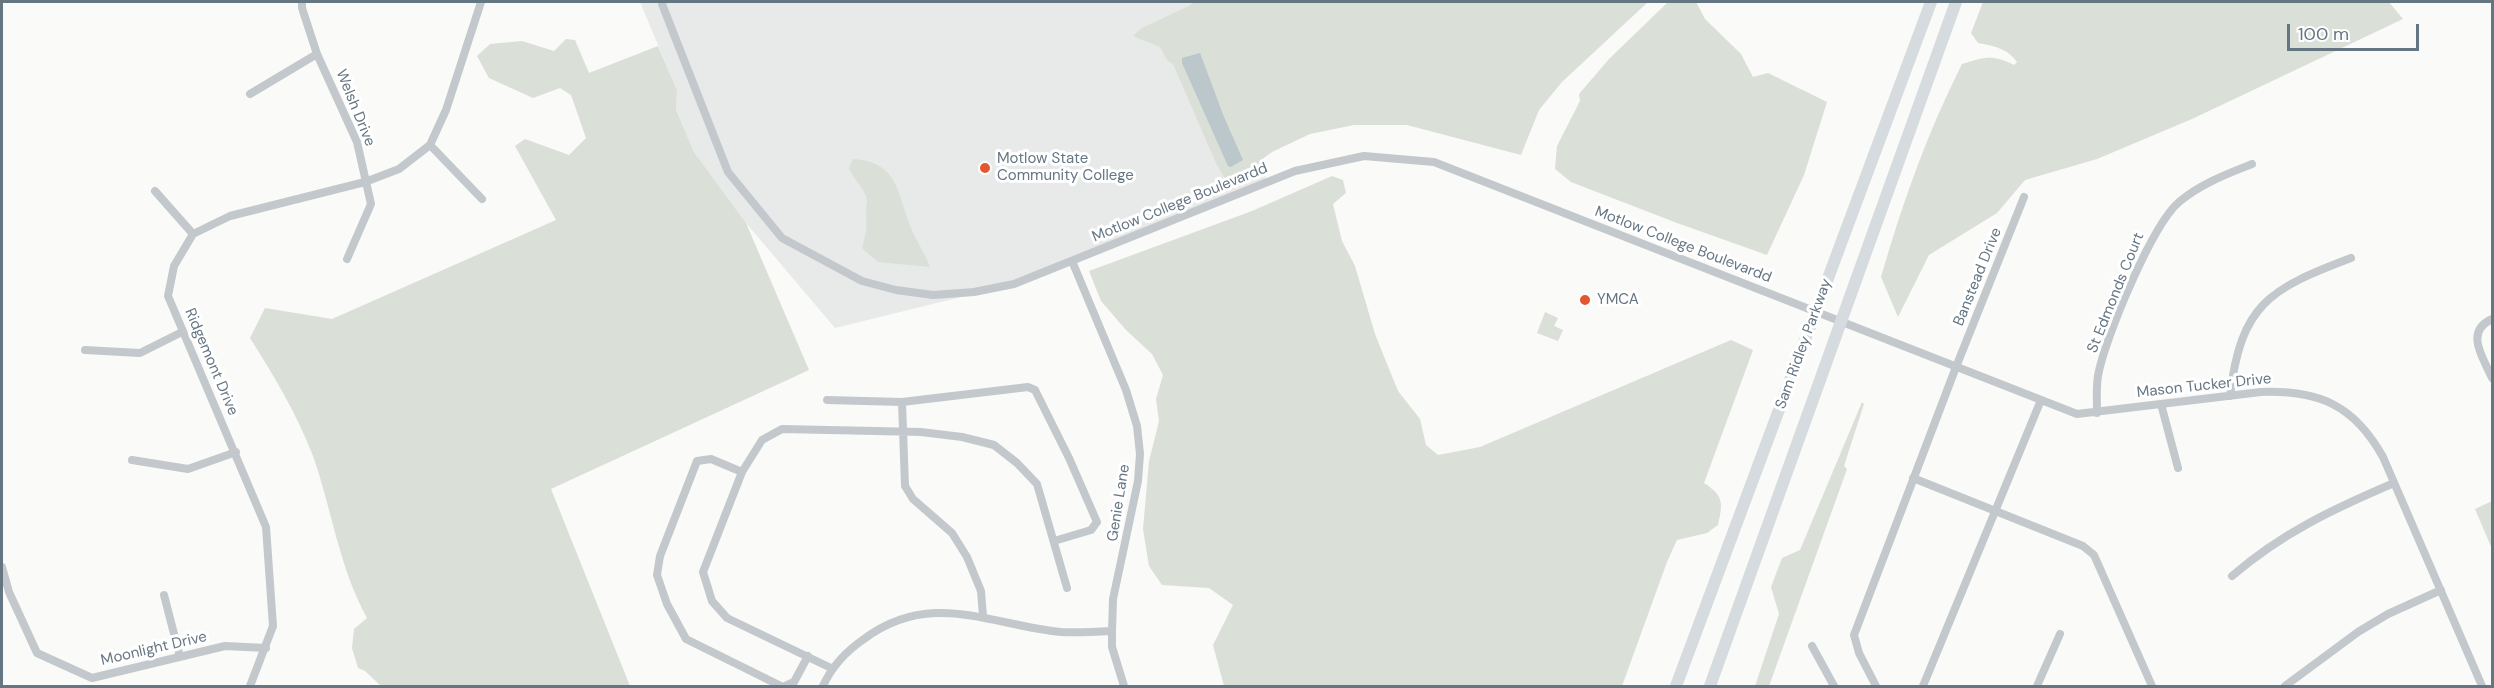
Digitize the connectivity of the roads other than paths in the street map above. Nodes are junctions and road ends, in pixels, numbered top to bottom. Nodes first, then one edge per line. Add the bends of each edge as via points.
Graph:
1 (302, 2) edge
2 (481, 2) edge
3 (663, 2) edge
4 (1931, 2) edge
5 (1956, 2) edge
6 (317, 54) junction
7 (250, 94) dead end
8 (430, 145) junction
9 (2252, 164) dead end
10 (365, 182) junction
11 (155, 190) dead end
12 (2024, 197) dead end
13 (482, 198) dead end
14 (193, 234) junction
15 (2351, 258) dead end
16 (347, 259) dead end
17 (1072, 261) junction
18 (1816, 311) junction
19 (2493, 319) edge
20 (1842, 321) junction
21 (182, 332) junction
22 (85, 350) dead end
23 (1956, 367) junction
24 (2493, 378) edge
25 (2230, 396) junction
26 (827, 400) dead end
27 (2041, 400) junction
28 (902, 402) junction
29 (2162, 404) junction
30 (2097, 413) junction
31 (904, 432) junction
32 (236, 452) junction
33 (132, 460) dead end
34 (2178, 468) dead end
35 (741, 472) junction
36 (1913, 478) junction
37 (2394, 483) junction
38 (1994, 512) junction
39 (1054, 541) junction
40 (2, 567) edge
41 (2232, 576) dead end
42 (1067, 588) dead end
43 (2441, 590) junction
44 (164, 595) dead end
45 (983, 616) junction
46 (1112, 632) junction
47 (2060, 634) dead end
48 (1812, 646) dead end
49 (267, 648) junction
50 (808, 656) junction
51 (180, 657) junction
52 (831, 668) junction
53 (2152, 686) edge
54 (250, 687) edge
55 (781, 687) edge
56 (785, 687) edge
57 (823, 687) edge
58 (1124, 687) edge
59 (1676, 687) edge
60 (1710, 687) edge
61 (1834, 687) edge
62 (1876, 687) edge
63 (1923, 687) edge
64 (2037, 687) edge
65 (2285, 687) edge
66 (2482, 687) edge

1 - 6 street, Welsh Drive
2 - 8 street via 446,110
3 - 17 street, Motlow College Boulevardd via 728,172 782,238 862,280 933,295 1014,284
4 - 18 main road, Sam Ridley Parkway
5 - 20 main road, Sam Ridley Parkway
6 - 7 street
6 - 10 street, Welsh Drive via 357,141
8 - 10 street via 399,169
8 - 13 street
9 - 30 street, St Edmonds Court via 2217,178 2177,203 2153,237 2105,349 2098,376
10 - 14 street via 230,216
10 - 16 street, Welsh Drive via 371,204
11 - 14 street
12 - 23 street, Banstead Drive
14 - 21 street, Ridgemont Drive via 174,266 168,296
15 - 25 street via 2301,277 2280,289 2258,311 2238,348
17 - 18 street, Motlow College Boulevardd via 1296,171 1364,156 1434,162
17 - 46 street, Genie Lane via 1126,390 1140,453 1138,481 1113,599
18 - 20 street, Motlow College Boulevardd
18 - 59 main road, Sam Ridley Parkway
19 - 24 street via 2481,326 2476,342
20 - 23 street, Mason Tucker Drive
20 - 60 main road, Sam Ridley Parkway
21 - 22 street via 140,353
21 - 32 street, Ridgemont Drive
23 - 27 street, Mason Tucker Drive
23 - 36 street, Banstead Drive
25 - 29 street, Mason Tucker Drive
25 - 37 street, Mason Tucker Drive via 2291,391 2341,409 2372,438
26 - 28 street
27 - 30 street, Mason Tucker Drive via 2077,414
27 - 38 street
28 - 31 street
28 - 39 street via 1028,387 1035,390 1097,522 1091,530
29 - 30 street, Mason Tucker Drive
29 - 34 street
31 - 35 street via 782,429 762,441
31 - 39 street via 962,437 994,445 1037,484
31 - 45 street via 905,486 913,500 952,533 968,557 981,591
32 - 33 street via 188,469
32 - 49 street, Ridgemont Drive via 266,527 273,626
35 - 50 street via 703,572 712,601 727,618
35 - 55 street via 711,459 697,460 660,556 657,575 686,639
36 - 38 street
36 - 62 street, Banstead Drive via 1854,635
37 - 41 street via 2300,526
37 - 43 street, Mason Tucker Drive
38 - 53 street via 2082,546 2094,555
38 - 63 street
39 - 42 street
40 - 51 street, Moonlight Drive via 37,653 92,678
43 - 65 street via 2358,632
43 - 66 street, Mason Tucker Drive
44 - 51 street
45 - 46 street via 1061,632
45 - 52 street via 930,612 899,620 876,630
46 - 58 street, Genie Lane via 1112,647
47 - 64 street
48 - 61 street
49 - 51 street, Moonlight Drive via 225,646
49 - 54 street, Ridgemont Drive
50 - 52 street
50 - 56 street via 794,682
52 - 57 street

